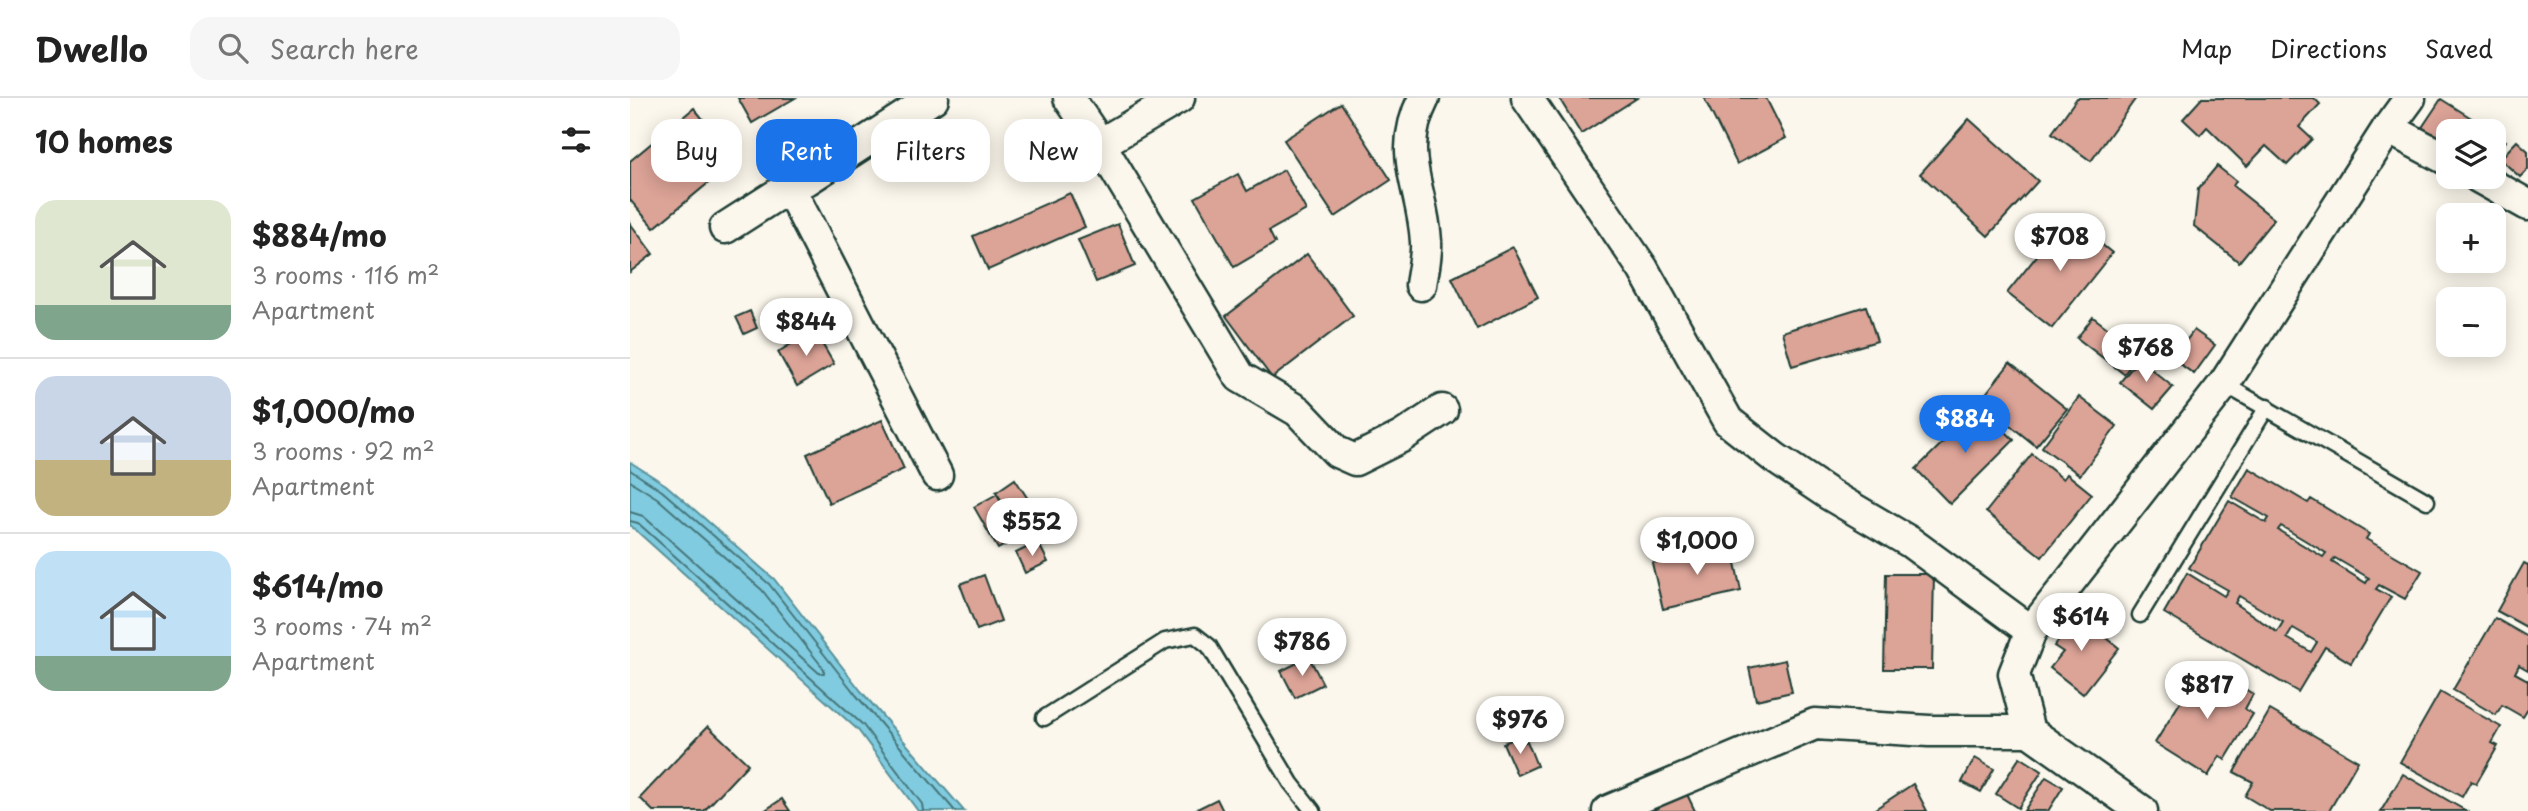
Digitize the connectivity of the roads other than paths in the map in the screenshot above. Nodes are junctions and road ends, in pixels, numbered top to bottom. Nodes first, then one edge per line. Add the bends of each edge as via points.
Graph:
1 (933, 98) edge
2 (1069, 98) edge
3 (1179, 98) edge
4 (1424, 98) edge
5 (1527, 98) edge
6 (2410, 98) edge
7 (1083, 119) edge
8 (2388, 128) junction
9 (1102, 143) edge
10 (1102, 147) edge
11 (2436, 154) edge
12 (789, 187) junction
13 (2499, 189) edge
14 (2528, 205) edge
15 (725, 228) dead end
16 (1421, 285) dead end
17 (2224, 384) junction
18 (2267, 407) junction
19 (1442, 411) dead end
20 (937, 475) dead end
21 (2427, 501) dead end
22 (2140, 615) dead end
23 (2031, 631) junction
24 (1044, 718) dead end
25 (2029, 731) junction
26 (1313, 811) edge
27 (1608, 811) edge
28 (2142, 811) edge

1 - 12 street
2 - 7 street
3 - 9 street
4 - 16 street via 1409,147 1426,242
5 - 23 street via 1643,269 1728,421 1830,495 1910,542
6 - 8 street
8 - 11 street
8 - 17 street
10 - 19 street via 1240,377 1298,411 1337,452 1355,460
12 - 15 street
12 - 20 street
13 - 14 street
17 - 18 lane
17 - 23 street
18 - 21 lane
18 - 22 lane
23 - 25 street via 2014,674
24 - 26 lane via 1165,642 1195,635 1209,646 1291,783
25 - 27 street via 1815,724
25 - 28 street

